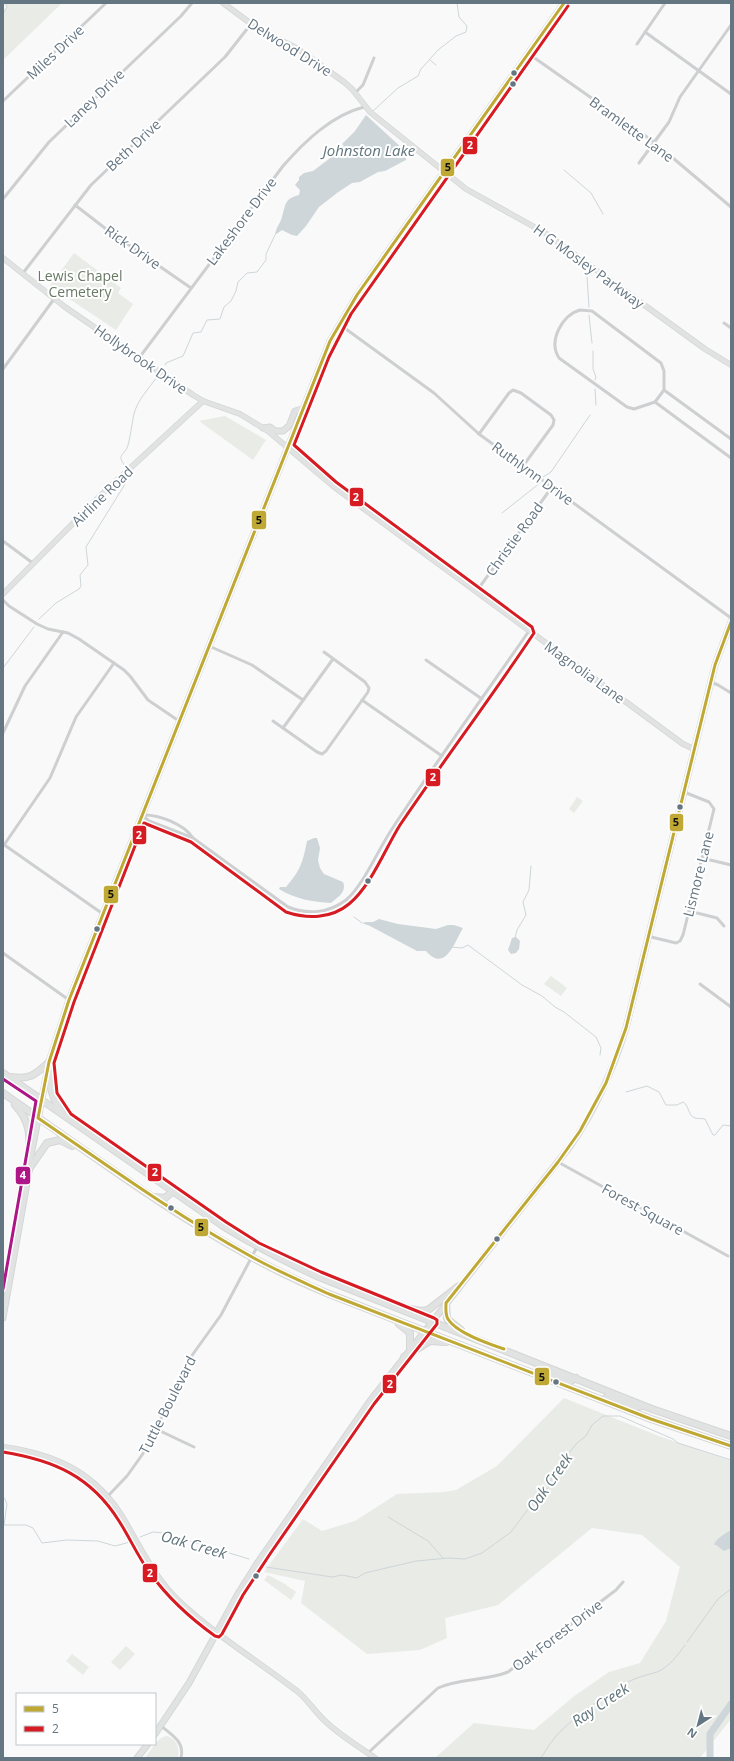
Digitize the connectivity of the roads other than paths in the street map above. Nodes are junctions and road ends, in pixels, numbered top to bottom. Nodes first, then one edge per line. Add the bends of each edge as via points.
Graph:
1 (106, 3) edge
2 (192, 3) edge
3 (223, 3) edge
4 (564, 3) edge
5 (665, 3) edge
6 (252, 24) junction
7 (731, 25) edge
8 (645, 32) junction
9 (636, 44) dead end
10 (530, 54) junction
11 (374, 58) dead end
12 (699, 71) junction
13 (355, 93) junction
14 (731, 94) edge
15 (3, 101) edge
16 (364, 106) junction
17 (654, 142) junction
18 (639, 163) dead end
19 (444, 173) junction
20 (3, 199) edge
21 (75, 205) junction
22 (731, 207) edge
23 (3, 258) edge
24 (23, 273) junction
25 (191, 288) junction
26 (54, 299) junction
27 (724, 323) dead end
28 (339, 324) junction
29 (731, 328) edge
30 (139, 358) junction
31 (731, 365) edge
32 (3, 369) edge
33 (664, 390) junction
34 (203, 401) junction
35 (655, 402) junction
36 (302, 409) junction
37 (263, 428) junction
38 (479, 434) junction
39 (731, 439) edge
40 (288, 446) junction
41 (731, 458) edge
42 (523, 466) junction
43 (552, 487) junction
44 (3, 541) edge
45 (34, 564) junction
46 (476, 592) junction
47 (3, 594) edge
48 (3, 600) edge
49 (731, 618) edge
50 (731, 622) edge
51 (529, 631) junction
52 (62, 632) junction
53 (208, 646) junction
54 (324, 652) dead end
55 (333, 659) junction
56 (426, 660) dead end
57 (114, 663) junction
58 (710, 682) junction
59 (731, 693) edge
60 (482, 699) junction
61 (303, 700) junction
62 (362, 700) junction
63 (179, 721) junction
64 (274, 721) dead end
65 (283, 728) junction
66 (3, 733) edge
67 (694, 749) junction
68 (442, 756) junction
69 (684, 792) junction
70 (142, 815) junction
71 (193, 838) junction
72 (3, 845) edge
73 (702, 858) junction
74 (731, 865) edge
75 (689, 911) junction
76 (103, 914) junction
77 (724, 926) dead end
78 (648, 936) junction
79 (3, 953) edge
80 (700, 984) dead end
81 (69, 1000) junction
82 (731, 1006) edge
83 (49, 1062) junction
84 (3, 1073) edge
85 (9, 1077) junction
86 (4, 1094) edge
87 (41, 1100) junction
88 (38, 1118) junction
89 (67, 1118) junction
90 (91, 1154) junction
91 (558, 1162) junction
92 (29, 1169) junction
93 (173, 1191) junction
94 (150, 1196) junction
95 (257, 1247) junction
96 (728, 1256) dead end
97 (252, 1257) junction
98 (459, 1286) junction
99 (446, 1303) junction
100 (393, 1306) junction
101 (387, 1317) junction
102 (3, 1318) edge
103 (432, 1322) junction
104 (425, 1331) junction
105 (475, 1338) junction
106 (457, 1344) junction
107 (410, 1349) junction
108 (404, 1357) junction
109 (542, 1377) junction
110 (576, 1378) junction
111 (605, 1401) junction
112 (644, 1406) junction
113 (156, 1429) junction
114 (731, 1436) edge
115 (731, 1446) edge
116 (3, 1447) edge
117 (194, 1447) dead end
118 (107, 1497) junction
119 (623, 1582) dead end
120 (218, 1632) junction
121 (161, 1726) junction
122 (156, 1733) edge
123 (147, 1745) edge
124 (368, 1753) junction
125 (137, 1758) edge
126 (181, 1758) edge
127 (374, 1758) edge

1 - 15 street, Miles Drive
2 - 20 street, Laney Drive via 49,142
3 - 6 main road, Delwood Drive
4 - 10 main road
5 - 8 street
6 - 13 main road, Delwood Drive via 298,49
6 - 21 street, Beth Drive via 226,58 95,181
7 - 12 street
8 - 9 street
8 - 12 street
10 - 17 street, Bramlette Lane
10 - 19 main road
11 - 13 street via 363,85
12 - 14 street
12 - 17 street via 680,97 670,120
13 - 16 main road, Delwood Drive
16 - 19 main road, Delwood Drive
16 - 25 street, Lakeshore Drive via 338,117 290,158 266,186
17 - 18 street
17 - 22 street, Bramlette Lane
19 - 28 main road
19 - 31 main road, H G Mosley Parkway via 477,197 545,233
21 - 24 street, Beth Drive
21 - 25 street, Rick Drive
23 - 24 main road, Hollybrook Drive
24 - 26 main road, Hollybrook Drive
25 - 30 street, Lakeshore Drive
26 - 30 main road, Hollybrook Drive
26 - 32 street
27 - 29 street
28 - 36 main road
28 - 38 street, Ruthlynn Drive via 434,393
30 - 34 main road, Hollybrook Drive
33 - 35 street
33 - 35 street via 664,370 660,362 592,311 575,312 561,327 556,334 554,345 556,354 562,361 627,407 634,409
33 - 39 street
34 - 37 main road, Hollybrook Drive via 235,412
34 - 45 main road, Airline Road via 101,495
35 - 41 street
36 - 37 main road via 295,411 289,426 283,431 275,431 270,427
36 - 40 main road
37 - 40 main road, Hollybrook Drive
38 - 42 street, Ruthlynn Drive
38 - 42 street via 511,392 515,390 521,393 554,420
40 - 46 main road, Magnolia Lane via 333,486
40 - 53 main road
42 - 43 street, Ruthlynn Drive
43 - 46 street, Christie Road
43 - 49 street, Ruthlynn Drive
44 - 45 street
45 - 47 main road, Airline Road
46 - 51 main road, Magnolia Lane
48 - 52 street via 8,606 37,624
50 - 58 main road
51 - 60 street
51 - 67 main road, Magnolia Lane via 683,744
52 - 57 street via 77,637
52 - 66 street via 26,686
53 - 61 street via 256,667
53 - 63 main road
54 - 55 street
55 - 61 street
55 - 62 street via 369,686
56 - 60 street
57 - 63 street via 130,676 151,702
57 - 72 street via 76,717 50,778
58 - 59 street
58 - 67 main road
60 - 68 street
61 - 65 street
62 - 65 street via 324,753 317,752
62 - 68 street
63 - 70 main road
64 - 65 street
67 - 69 main road
68 - 71 street via 392,829 354,891 343,902 331,908 307,912 288,907
69 - 73 street, Lismore Lane via 701,797 714,807
69 - 78 main road
70 - 71 street via 149,821
70 - 71 street via 151,815 169,822
70 - 76 main road
72 - 76 street
73 - 74 street
73 - 75 street, Lismore Lane
75 - 77 street via 717,918
75 - 78 street, Lismore Lane via 679,942
76 - 81 main road
78 - 91 main road via 626,1028 613,1067 590,1116
79 - 81 street
80 - 82 street
81 - 83 main road
83 - 85 highway via 30,1077
83 - 87 main road
83 - 89 highway via 52,1094
84 - 85 highway
85 - 87 highway
86 - 88 highway
86 - 92 highway via 22,1112 27,1121
87 - 88 main road
87 - 89 highway
88 - 90 highway
88 - 92 main road
89 - 93 highway
90 - 92 highway via 76,1149 65,1141 54,1140 45,1145
90 - 94 highway
91 - 96 street, Forest Square
91 - 98 main road
92 - 102 main road
93 - 94 highway via 165,1198
93 - 95 highway
94 - 97 highway
95 - 97 street, Tuttle Boulevard
95 - 100 highway via 319,1277
97 - 101 highway via 308,1286
97 - 113 street, Tuttle Boulevard via 221,1315 182,1371
98 - 99 main road
98 - 100 highway via 426,1310
99 - 103 main road
99 - 105 highway via 448,1320
100 - 103 highway
101 - 104 highway
101 - 107 highway via 409,1332
103 - 104 main road
103 - 105 highway
104 - 106 highway
104 - 107 main road
105 - 110 highway
106 - 108 highway via 430,1341
106 - 109 highway
107 - 108 main road
108 - 120 main road via 370,1401 266,1551 239,1592
109 - 110 highway via 548,1374 569,1382
109 - 111 highway
110 - 112 highway
111 - 112 highway via 610,1396 635,1407
111 - 115 highway
112 - 114 highway
113 - 117 street
113 - 118 street, Tuttle Boulevard via 137,1462
116 - 118 main road via 32,1451 60,1461 84,1476
118 - 120 main road via 168,1588 189,1610
119 - 124 street, Oak Forest Drive via 508,1672 495,1677 445,1685 436,1690
120 - 121 main road via 190,1683
120 - 124 main road via 297,1692 329,1725
121 - 122 main road
121 - 126 street via 180,1743
123 - 125 main road
124 - 127 main road

